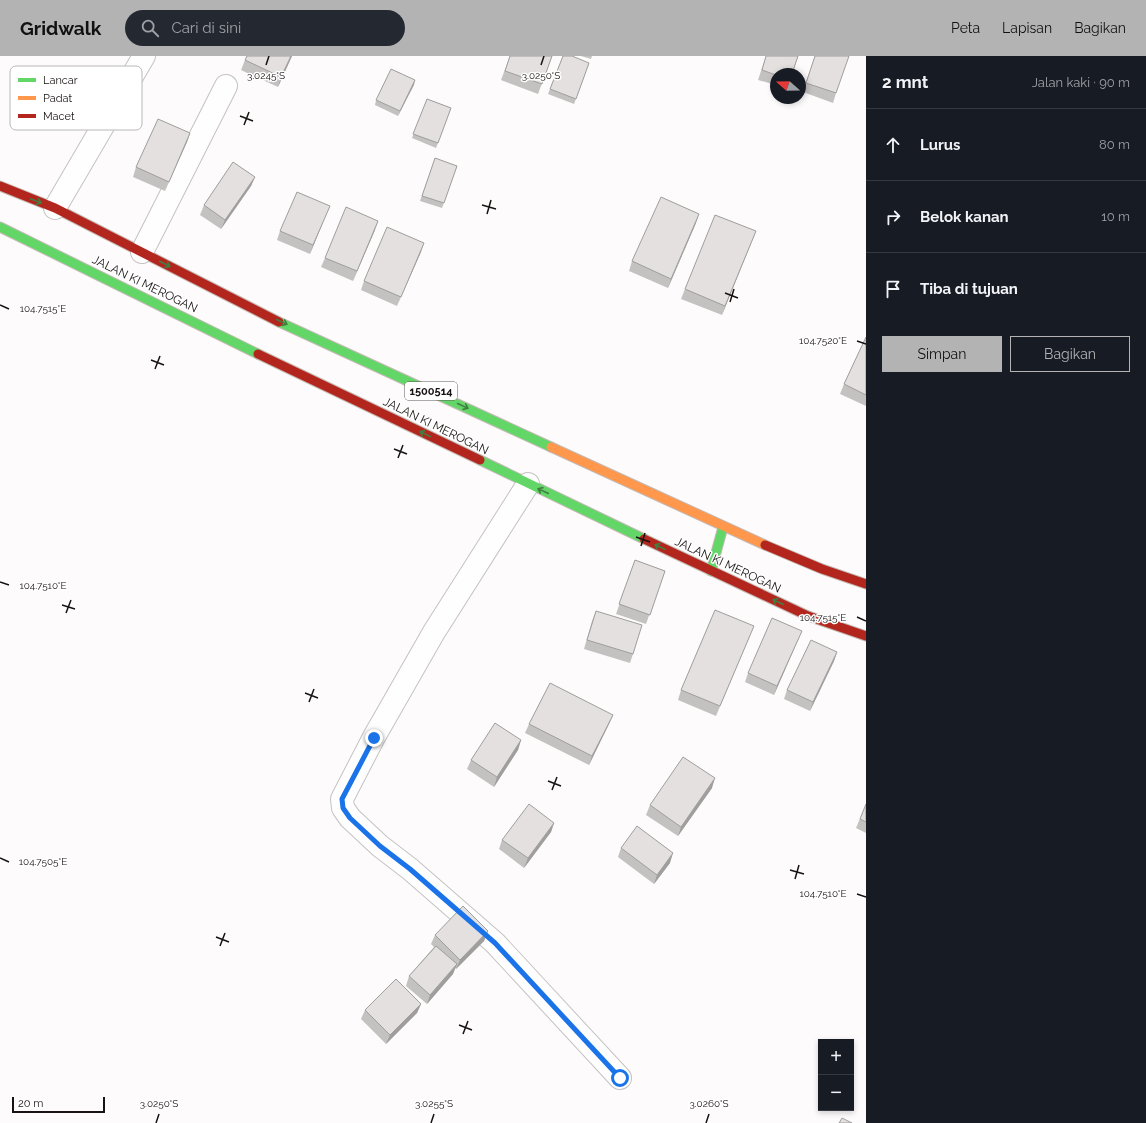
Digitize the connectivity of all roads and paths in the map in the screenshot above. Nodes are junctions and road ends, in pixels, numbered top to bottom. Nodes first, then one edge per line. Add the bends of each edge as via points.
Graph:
1 (144, 56) edge
2 (138, 66) edge
3 (226, 86) dead end
4 (101, 130) edge
5 (0, 186) edge
6 (55, 208) junction
7 (0, 227) edge
8 (142, 252) junction
9 (528, 484) junction
10 (723, 527) junction
11 (711, 571) junction
12 (866, 584) edge
13 (866, 636) edge
14 (620, 1078) dead end

1 - 2 street
3 - 8 street
4 - 6 street
5 -> 6 highway, 1500514
6 - 8 highway, 1500514
9 -> 7 highway, JALAN KI MEROGAN
8 -> 10 highway, 1500514 via 269,316
11 -> 9 highway, JALAN KI MEROGAN
9 - 14 street via 434,632 342,799 343,808 380,846 495,943
10 - 11 highway
10 - 12 highway, 1500514 via 822,569
13 -> 11 highway, JALAN KI MEROGAN via 808,616

